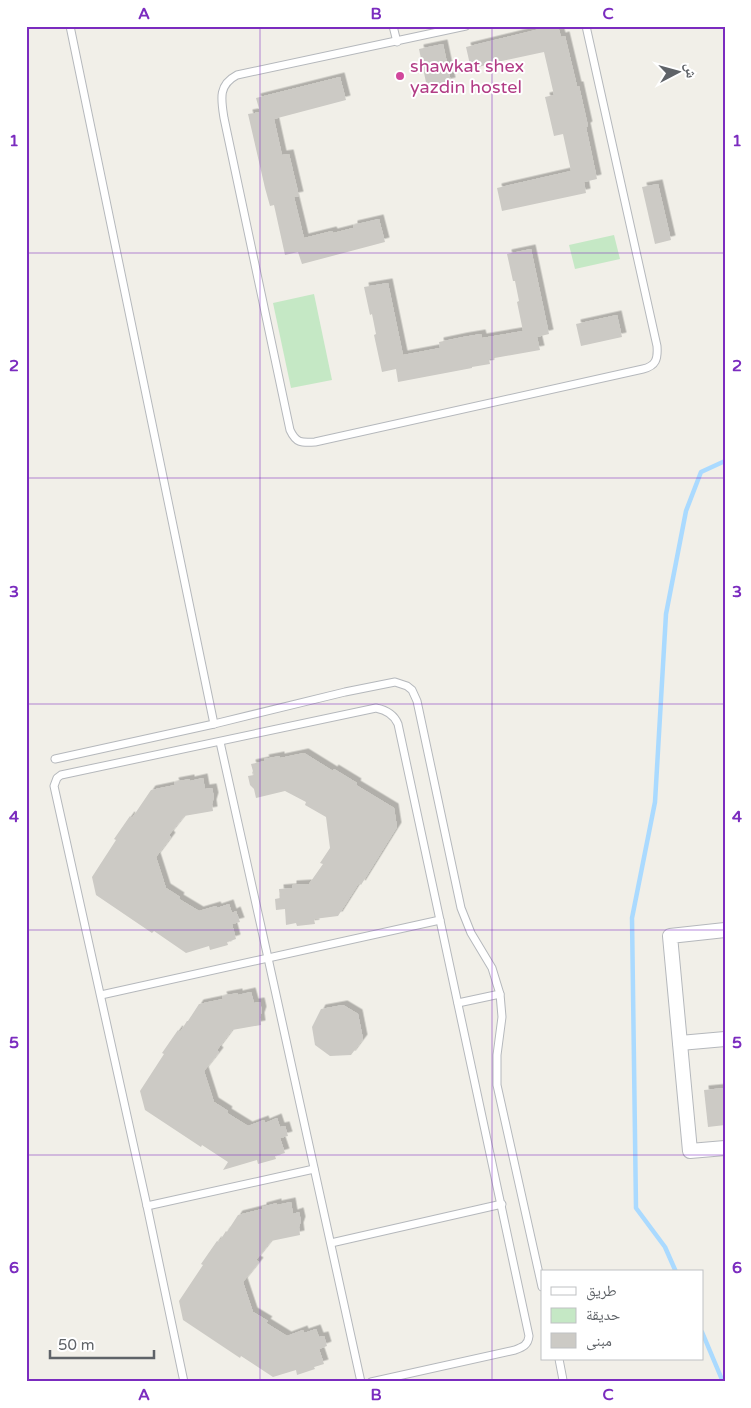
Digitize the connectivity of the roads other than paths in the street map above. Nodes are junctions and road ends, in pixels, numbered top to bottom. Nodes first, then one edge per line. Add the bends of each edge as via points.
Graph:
1 (70, 26) edge
2 (393, 26) edge
3 (466, 26) edge
4 (586, 26) edge
5 (396, 42) junction
6 (214, 724) junction
7 (220, 742) junction
8 (55, 759) dead end
9 (440, 920) junction
10 (725, 930) edge
11 (268, 958) junction
12 (500, 994) junction
13 (101, 995) junction
14 (458, 1004) junction
15 (725, 1039) edge
16 (680, 1043) junction
17 (725, 1148) edge
18 (314, 1169) junction
19 (502, 1204) junction
20 (147, 1206) junction
21 (330, 1243) junction
22 (541, 1282) edge
23 (559, 1360) edge
24 (563, 1380) dead end
25 (184, 1382) edge
26 (360, 1382) edge
27 (372, 1382) edge

1 - 6 lane
2 - 5 lane
3 - 5 lane
4 - 5 lane via 657,346 654,364 325,440 300,442 290,430 224,118 222,92 225,84 237,75
6 - 8 lane
6 - 12 lane via 389,684 401,683 412,690 461,908 471,933 492,968
7 - 9 lane via 370,708 382,709 394,716
7 - 11 lane
7 - 13 lane via 61,775 55,781
9 - 11 lane
9 - 14 lane
10 - 16 street via 670,936
11 - 13 lane
11 - 18 lane
12 - 14 lane
12 - 22 lane via 502,1017 496,1055 497,1085
13 - 20 lane
14 - 19 lane
15 - 16 street
16 - 17 street via 690,1151
18 - 20 lane
18 - 21 lane
19 - 21 lane
19 - 27 lane via 529,1330 528,1342 515,1350
20 - 25 lane
21 - 26 lane
23 - 24 lane

